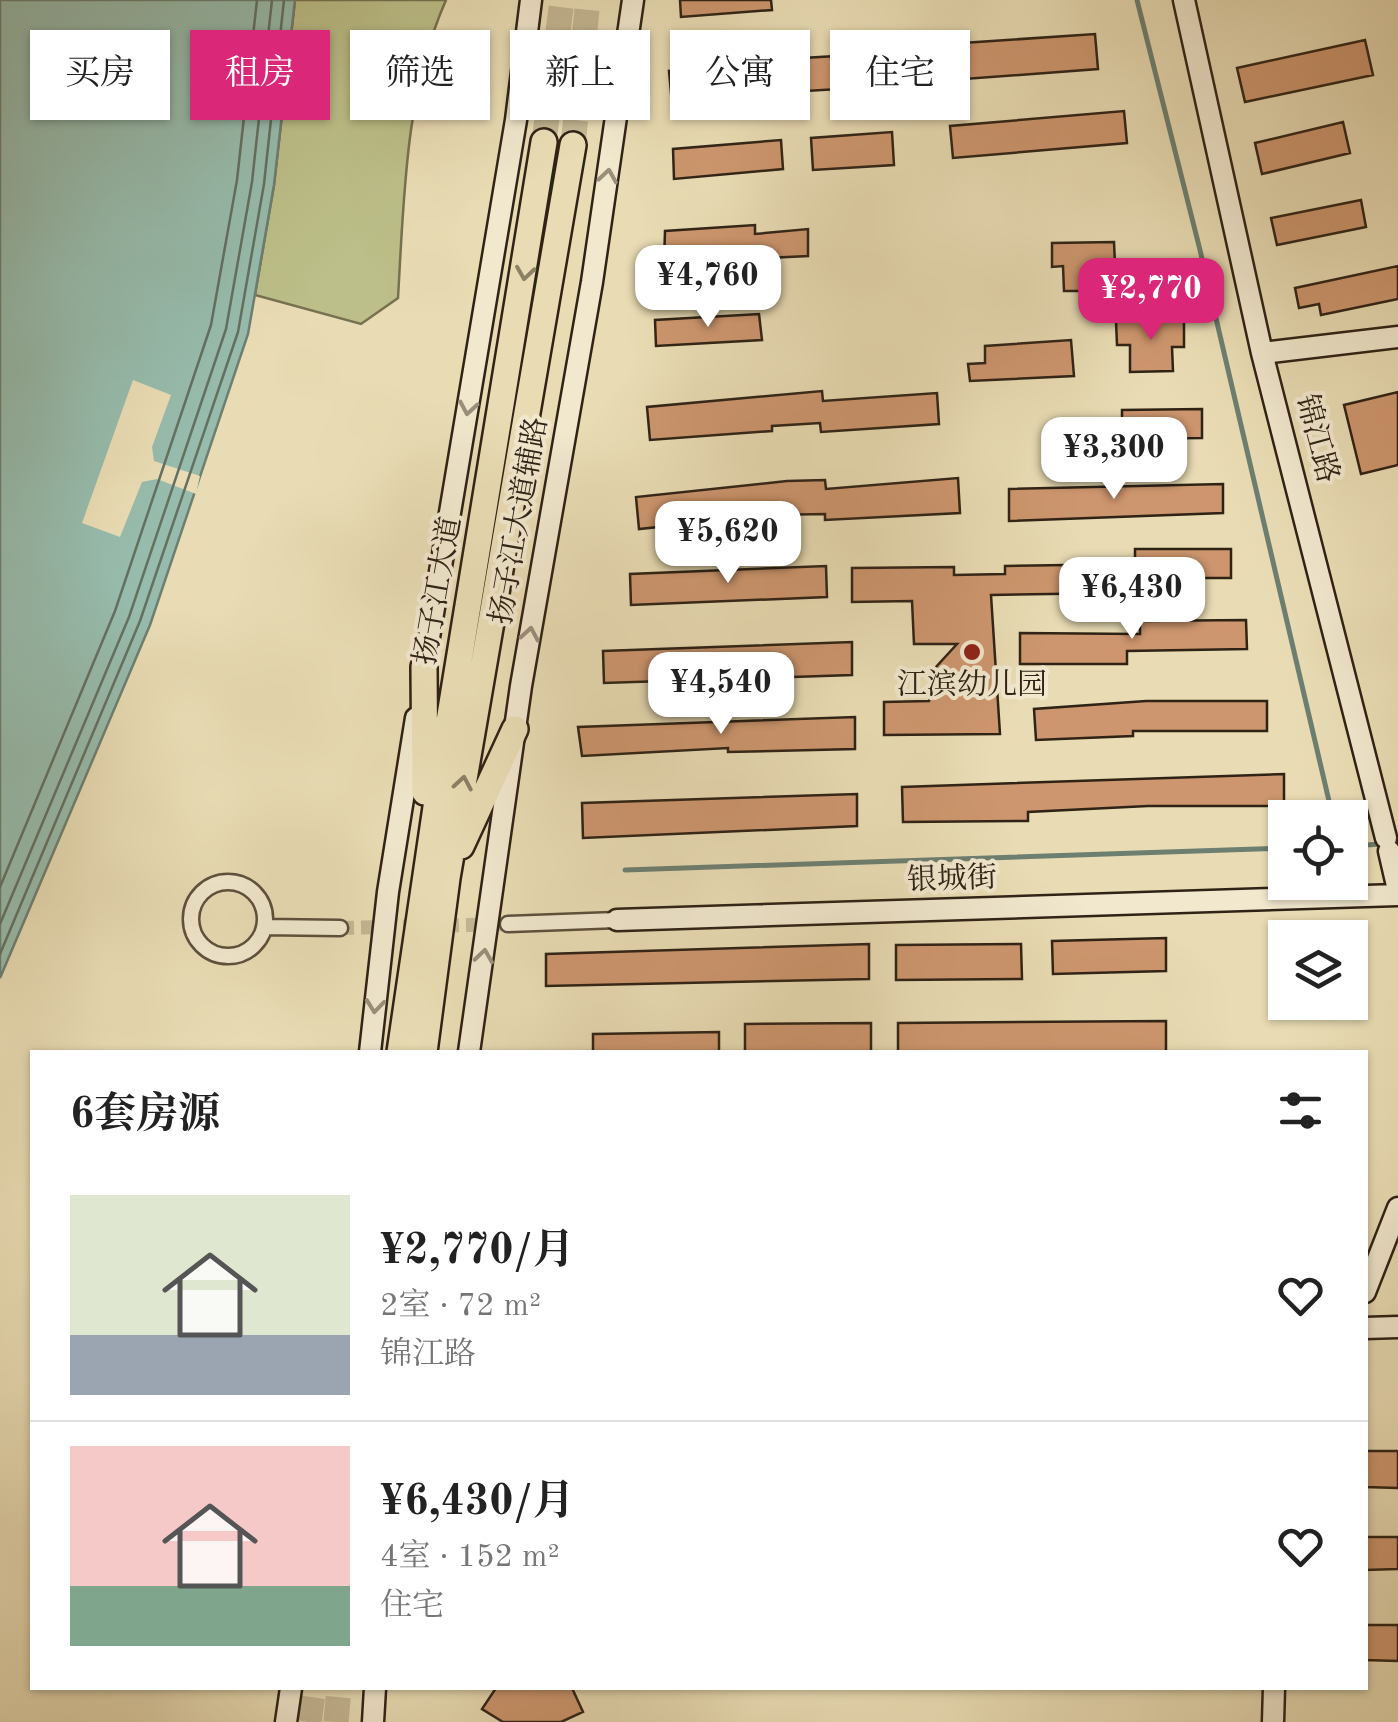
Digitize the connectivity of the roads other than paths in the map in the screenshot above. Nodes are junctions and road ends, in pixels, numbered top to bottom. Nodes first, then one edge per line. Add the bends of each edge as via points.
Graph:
1 (531, 0) edge
2 (633, 0) edge
3 (1184, 0) edge
4 (544, 142) tunnel mouth
5 (574, 145) tunnel mouth
6 (1398, 338) edge
7 (1262, 353) junction
8 (424, 667) junction
9 (516, 729) junction
10 (436, 872) junction
11 (1398, 893) edge
12 (617, 920) joint
13 (508, 924) tunnel mouth
14 (264, 927) junction
15 (340, 928) tunnel mouth
16 (370, 1050) edge
17 (400, 1050) edge
18 (424, 1050) edge
19 (470, 1050) edge
20 (1398, 1208) edge
21 (1368, 1284) edge
22 (1398, 1327) edge
23 (1368, 1328) edge
24 (291, 1690) edge
25 (375, 1690) edge
26 (1274, 1690) edge
27 (286, 1722) edge
28 (373, 1722) edge
29 (1273, 1722) edge

1 -> 8 main road
9 -> 2 main road, 扬子江大道辅路
3 - 7 main road, 锦江路
4 -> 10 highway, 扬子江大道
10 -> 5 highway, 扬子江大道
6 - 7 main road
7 - 11 main road, 锦江路
8 - 10 highway
8 -> 16 main road
9 - 10 highway
19 -> 9 main road, 扬子江大道辅路
10 - 17 highway, 扬子江大道
10 - 18 highway, 扬子江大道
11 - 12 main road, 银城街
12 - 13 street, 银城街
14 - 14 street via 262,903 232,882 209,887 194,906 193,930 218,954 242,953
14 - 15 street
20 - 21 main road
22 - 23 main road
24 - 27 main road
25 - 28 main road
26 - 29 main road

